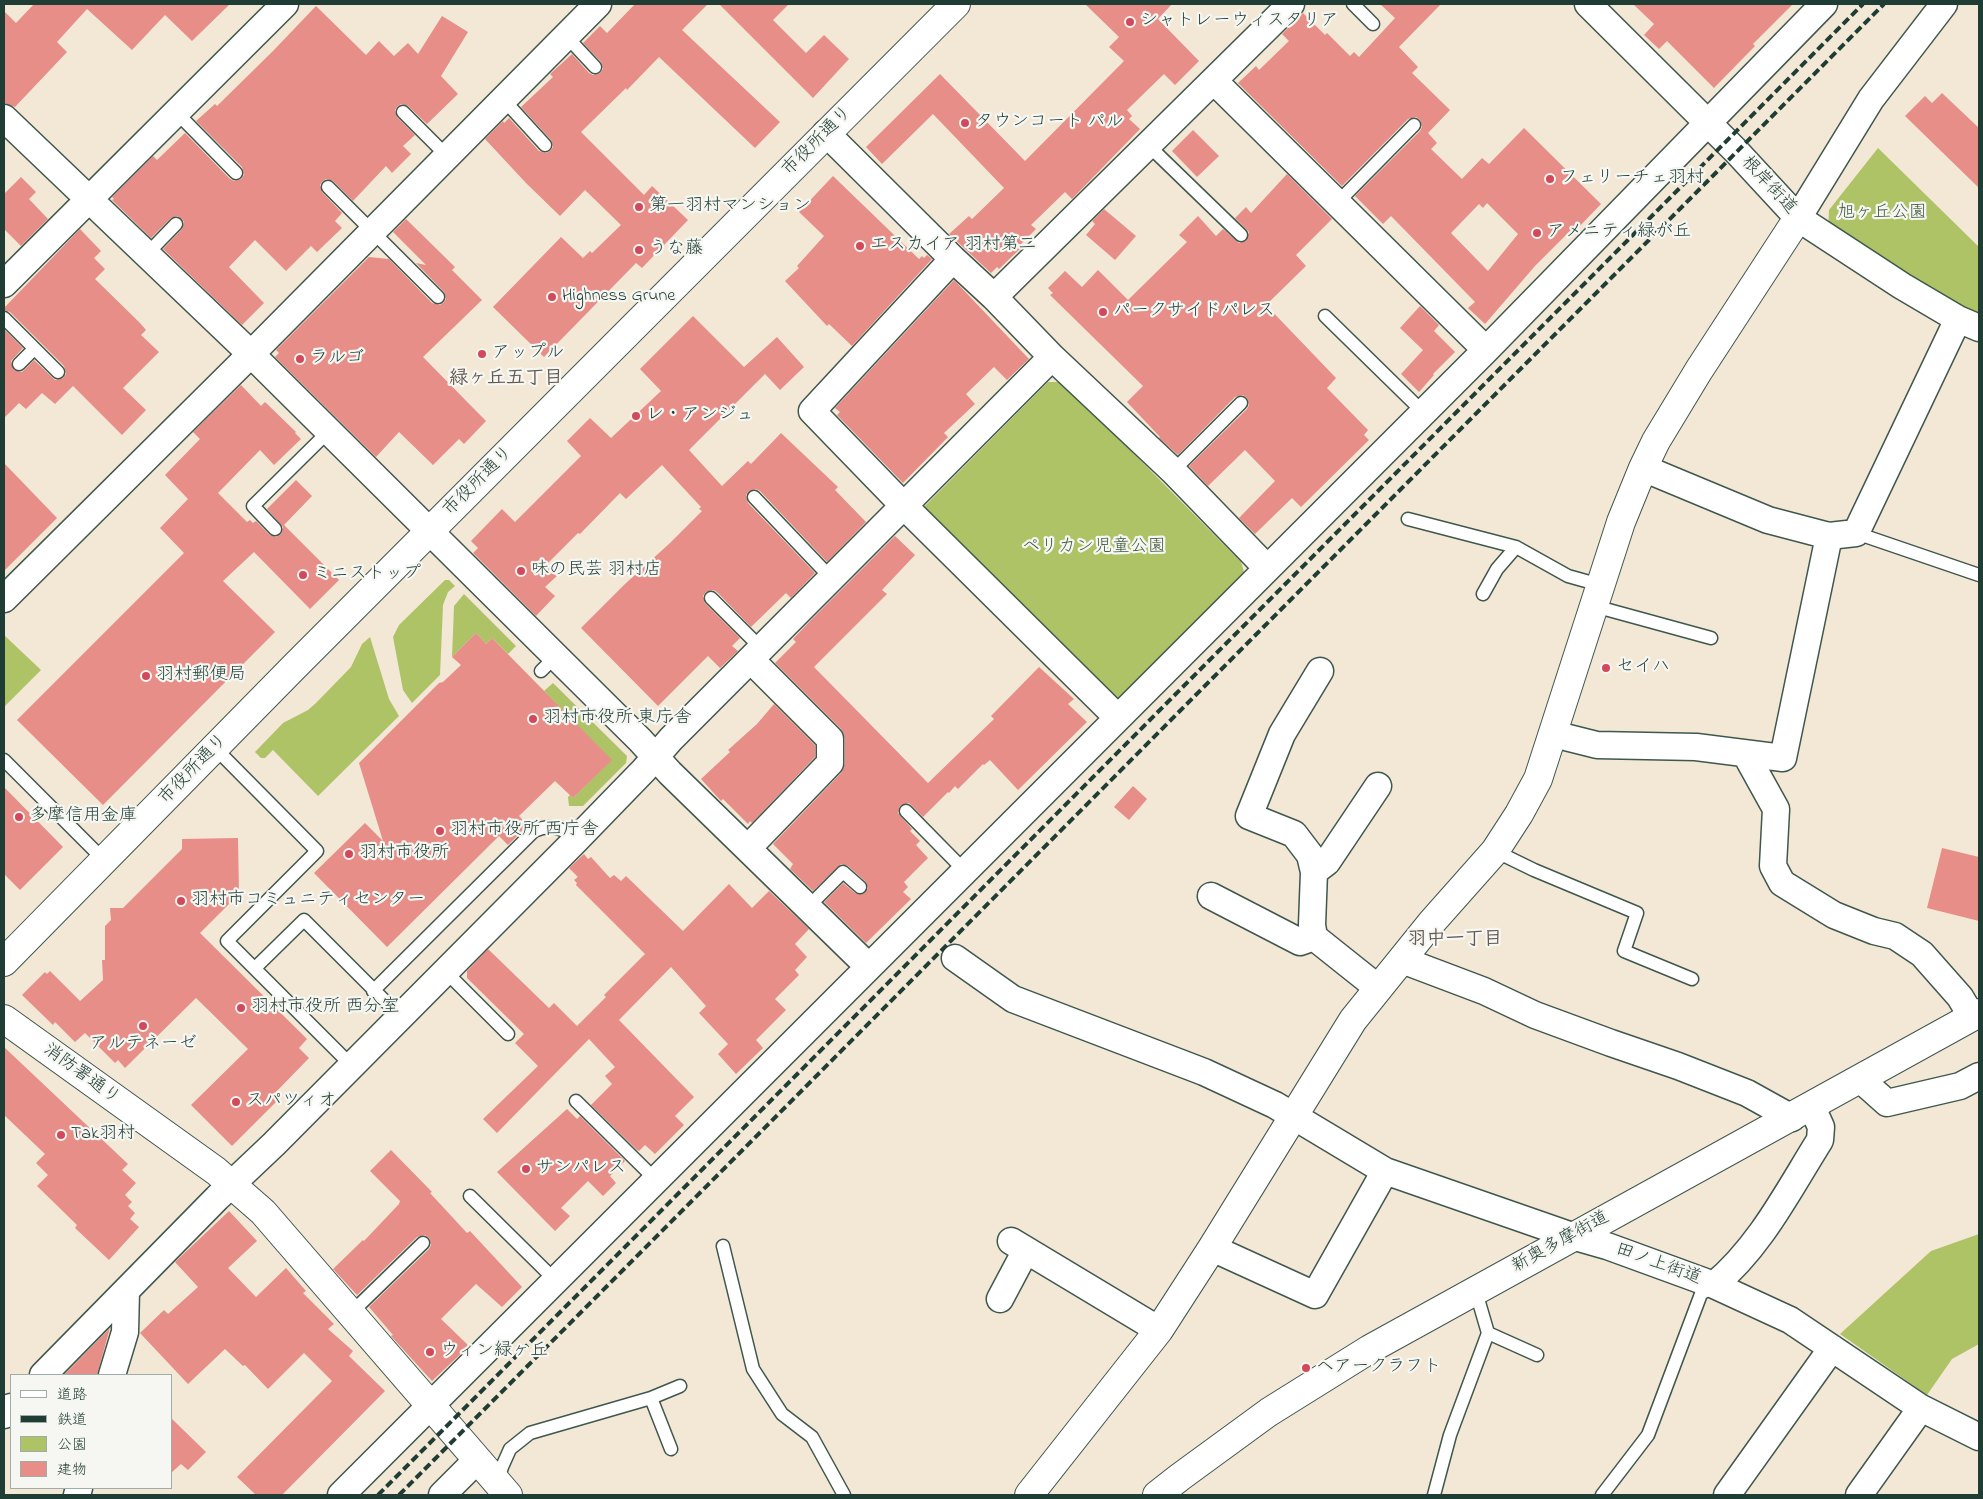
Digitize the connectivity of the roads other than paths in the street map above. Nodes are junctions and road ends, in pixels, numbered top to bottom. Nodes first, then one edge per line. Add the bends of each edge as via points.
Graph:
1 (285, 4) edge
2 (598, 4) edge
3 (956, 4) edge
4 (1291, 4) edge
5 (1353, 4) edge
6 (1588, 4) edge
7 (1824, 4) edge
8 (1944, 4) edge
9 (1372, 24) dead end
10 (567, 37) junction
11 (596, 67) dead end
12 (1214, 80) junction
13 (503, 99) junction
14 (176, 112) junction
15 (403, 112) dead end
16 (4, 118) edge
17 (1708, 123) junction
18 (1414, 125) dead end
19 (826, 133) junction
20 (545, 145) dead end
21 (1149, 146) junction
22 (446, 155) junction
23 (236, 173) dead end
24 (328, 187) dead end
25 (88, 200) junction
26 (1337, 203) junction
27 (1798, 218) junction
28 (176, 224) dead end
29 (372, 232) junction
30 (1241, 235) dead end
31 (146, 255) junction
32 (953, 259) junction
33 (4, 284) edge
34 (438, 297) dead end
35 (994, 297) junction
36 (1325, 316) dead end
37 (4, 318) edge
38 (1969, 323) edge
39 (34, 348) junction
40 (1486, 350) junction
41 (251, 354) junction
42 (1052, 357) junction
43 (19, 364) dead end
44 (58, 372) dead end
45 (1241, 402) dead end
46 (1423, 412) junction
47 (328, 431) junction
48 (1643, 468) junction
49 (1173, 471) junction
50 (754, 497) dead end
51 (904, 506) junction
52 (1408, 519) dead end
53 (275, 529) dead end
54 (430, 531) junction
55 (1856, 533) junction
56 (1829, 536) junction
57 (1516, 547) junction
58 (1267, 568) junction
59 (1979, 575) edge
60 (831, 578) junction
61 (1483, 594) dead end
62 (1597, 595) junction
63 (711, 598) dead end
64 (4, 599) edge
65 (1712, 638) dead end
66 (757, 654) junction
67 (1320, 671) dead end
68 (1117, 717) junction
69 (1553, 734) junction
70 (215, 748) junction
71 (1745, 753) junction
72 (656, 757) junction
73 (4, 760) edge
74 (1378, 786) dead end
75 (906, 811) dead end
76 (576, 840) junction
77 (748, 848) junction
78 (1495, 851) junction
79 (105, 861) junction
80 (965, 871) junction
81 (1314, 872) junction
82 (860, 887) dead end
83 (1211, 896) dead end
84 (808, 907) junction
85 (1314, 937) junction
86 (955, 958) dead end
87 (1402, 960) junction
88 (4, 962) edge
89 (868, 967) junction
90 (255, 968) junction
91 (445, 971) junction
92 (1692, 979) dead end
93 (1378, 988) junction
94 (373, 991) junction
95 (1976, 1015) edge
96 (400, 1016) junction
97 (4, 1019) edge
98 (508, 1034) dead end
99 (351, 1065) junction
100 (1979, 1076) edge
101 (1860, 1079) junction
102 (576, 1101) dead end
103 (1802, 1112) junction
104 (1293, 1117) junction
105 (1385, 1171) junction
106 (656, 1180) junction
107 (232, 1184) junction
108 (470, 1196) dead end
109 (1572, 1236) junction
110 (423, 1243) dead end
111 (723, 1246) dead end
112 (1212, 1248) junction
113 (555, 1280) junction
114 (1714, 1285) junction
115 (126, 1291) junction
116 (1476, 1292) junction
117 (1000, 1299) dead end
118 (351, 1314) junction
119 (1159, 1330) junction
120 (1488, 1333) junction
121 (1832, 1348) junction
122 (1538, 1355) dead end
123 (44, 1374) edge
124 (112, 1374) edge
125 (680, 1386) dead end
126 (651, 1398) junction
127 (430, 1406) junction
128 (1921, 1408) junction
129 (1979, 1437) edge
130 (671, 1448) dead end
131 (477, 1460) junction
132 (503, 1489) edge
133 (341, 1495) edge
134 (442, 1495) edge
135 (844, 1495) edge
136 (1029, 1495) edge
137 (1157, 1495) edge
138 (1434, 1495) edge
139 (1602, 1495) edge
140 (1727, 1495) edge
141 (1858, 1495) edge

1 - 14 street
2 - 10 street
3 - 19 street, 市役所通り
4 - 12 street
5 - 9 lane
6 - 17 street, 根岸街道
7 - 17 street
8 - 27 street via 1871,99
10 - 11 lane
10 - 13 street
12 - 21 street
12 - 26 street
13 - 20 lane
13 - 22 street
14 - 23 lane
14 - 25 street
15 - 22 lane
16 - 25 street
17 - 27 street, 根岸街道
17 - 40 street
18 - 26 lane
19 - 32 street
19 - 54 street, 市役所通り
21 - 30 lane
21 - 35 street
22 - 29 street
24 - 29 lane
25 - 31 street
25 - 33 street
26 - 40 street
27 - 38 street, 根岸街道 via 1902,286
27 - 48 street via 1699,370
28 - 31 lane
29 - 34 lane
29 - 41 street
31 - 41 street
32 - 35 street
32 - 51 street via 812,411
35 - 42 street
36 - 46 lane
37 - 39 lane
38 - 55 street
39 - 43 lane
39 - 44 lane
40 - 46 street
41 - 47 street
41 - 64 street
42 - 49 street
42 - 51 street
45 - 49 lane
46 - 58 street
47 - 53 lane via 253,506
47 - 54 street
48 - 56 street via 1768,520
48 - 62 street
49 - 58 street
50 - 60 lane
51 - 60 street
51 - 68 street
52 - 57 lane
54 - 70 street, 市役所通り
54 - 72 street via 548,664
55 - 56 street
55 - 59 lane
56 - 71 street via 1783,758
57 - 61 lane via 1497,569
57 - 62 lane
58 - 68 street
60 - 66 street
62 - 65 lane
62 - 69 street
63 - 66 lane
66 - 72 street
66 - 77 street via 830,739 830,763
67 - 81 street via 1282,734 1249,816 1294,834 1310,855
68 - 80 street
69 - 71 street via 1597,745 1696,747
69 - 78 street via 1538,779
70 - 79 street, 市役所通り
70 - 90 lane via 317,851 227,941
71 - 95 street via 1776,809 1773,866 1782,884 1834,915 1895,936 1922,954
72 - 76 street
72 - 77 street
73 - 79 lane
74 - 81 street via 1327,862
75 - 80 lane
76 - 91 street
76 - 94 lane via 565,830 550,826 534,831
77 - 84 street
78 - 87 street
78 - 92 lane via 1637,913 1624,952
79 - 88 street, 市役所通り
80 - 89 street
81 - 85 street
82 - 84 lane via 842,872
83 - 85 street via 1300,942
84 - 89 street
85 - 93 street
86 - 104 street, 田ノ上街道 via 1013,1000 1204,1072 1275,1105
87 - 93 street
87 - 103 street via 1484,990 1535,1015
89 - 106 street
90 - 94 lane via 304,920
90 - 99 lane
91 - 96 street
91 - 98 lane
93 - 104 street via 1353,1020
94 - 96 lane
95 - 101 street, 新奥多摩街道
96 - 99 street
97 - 107 street, 消防署通り
99 - 107 street
100 - 101 street via 1960,1086 1887,1103
101 - 103 street, 新奥多摩街道
102 - 106 lane
103 - 109 street, 新奥多摩街道
103 - 114 street via 1821,1127 1820,1140 1757,1240
104 - 105 street, 田ノ上街道
104 - 112 street
105 - 109 street, 田ノ上街道
105 - 112 street via 1315,1296
106 - 113 street
107 - 115 street
107 - 118 street, 消防署通り via 263,1212
108 - 113 lane
109 - 114 street, 田ノ上街道
109 - 116 street, 新奥多摩街道
110 - 118 lane
111 - 135 lane via 753,1368 782,1414 812,1437
112 - 119 street
113 - 127 street
114 - 121 street, 田ノ上街道 via 1790,1320
114 - 139 lane via 1701,1294 1648,1435
115 - 123 street
115 - 124 street via 125,1332
116 - 120 lane
116 - 137 street, 新奥多摩街道 via 1370,1349 1269,1412
117 - 119 street via 1018,1245
118 - 127 street, 消防署通り
119 - 136 street
120 - 122 lane
120 - 138 lane via 1450,1435
121 - 128 street, 田ノ上街道
121 - 140 street
125 - 126 lane
126 - 130 lane
126 - 132 lane via 530,1433 510,1449 502,1467
127 - 131 street, 消防署通り
127 - 133 street
128 - 129 street, 田ノ上街道
128 - 141 street
131 - 132 street, 消防署通り
131 - 134 street

